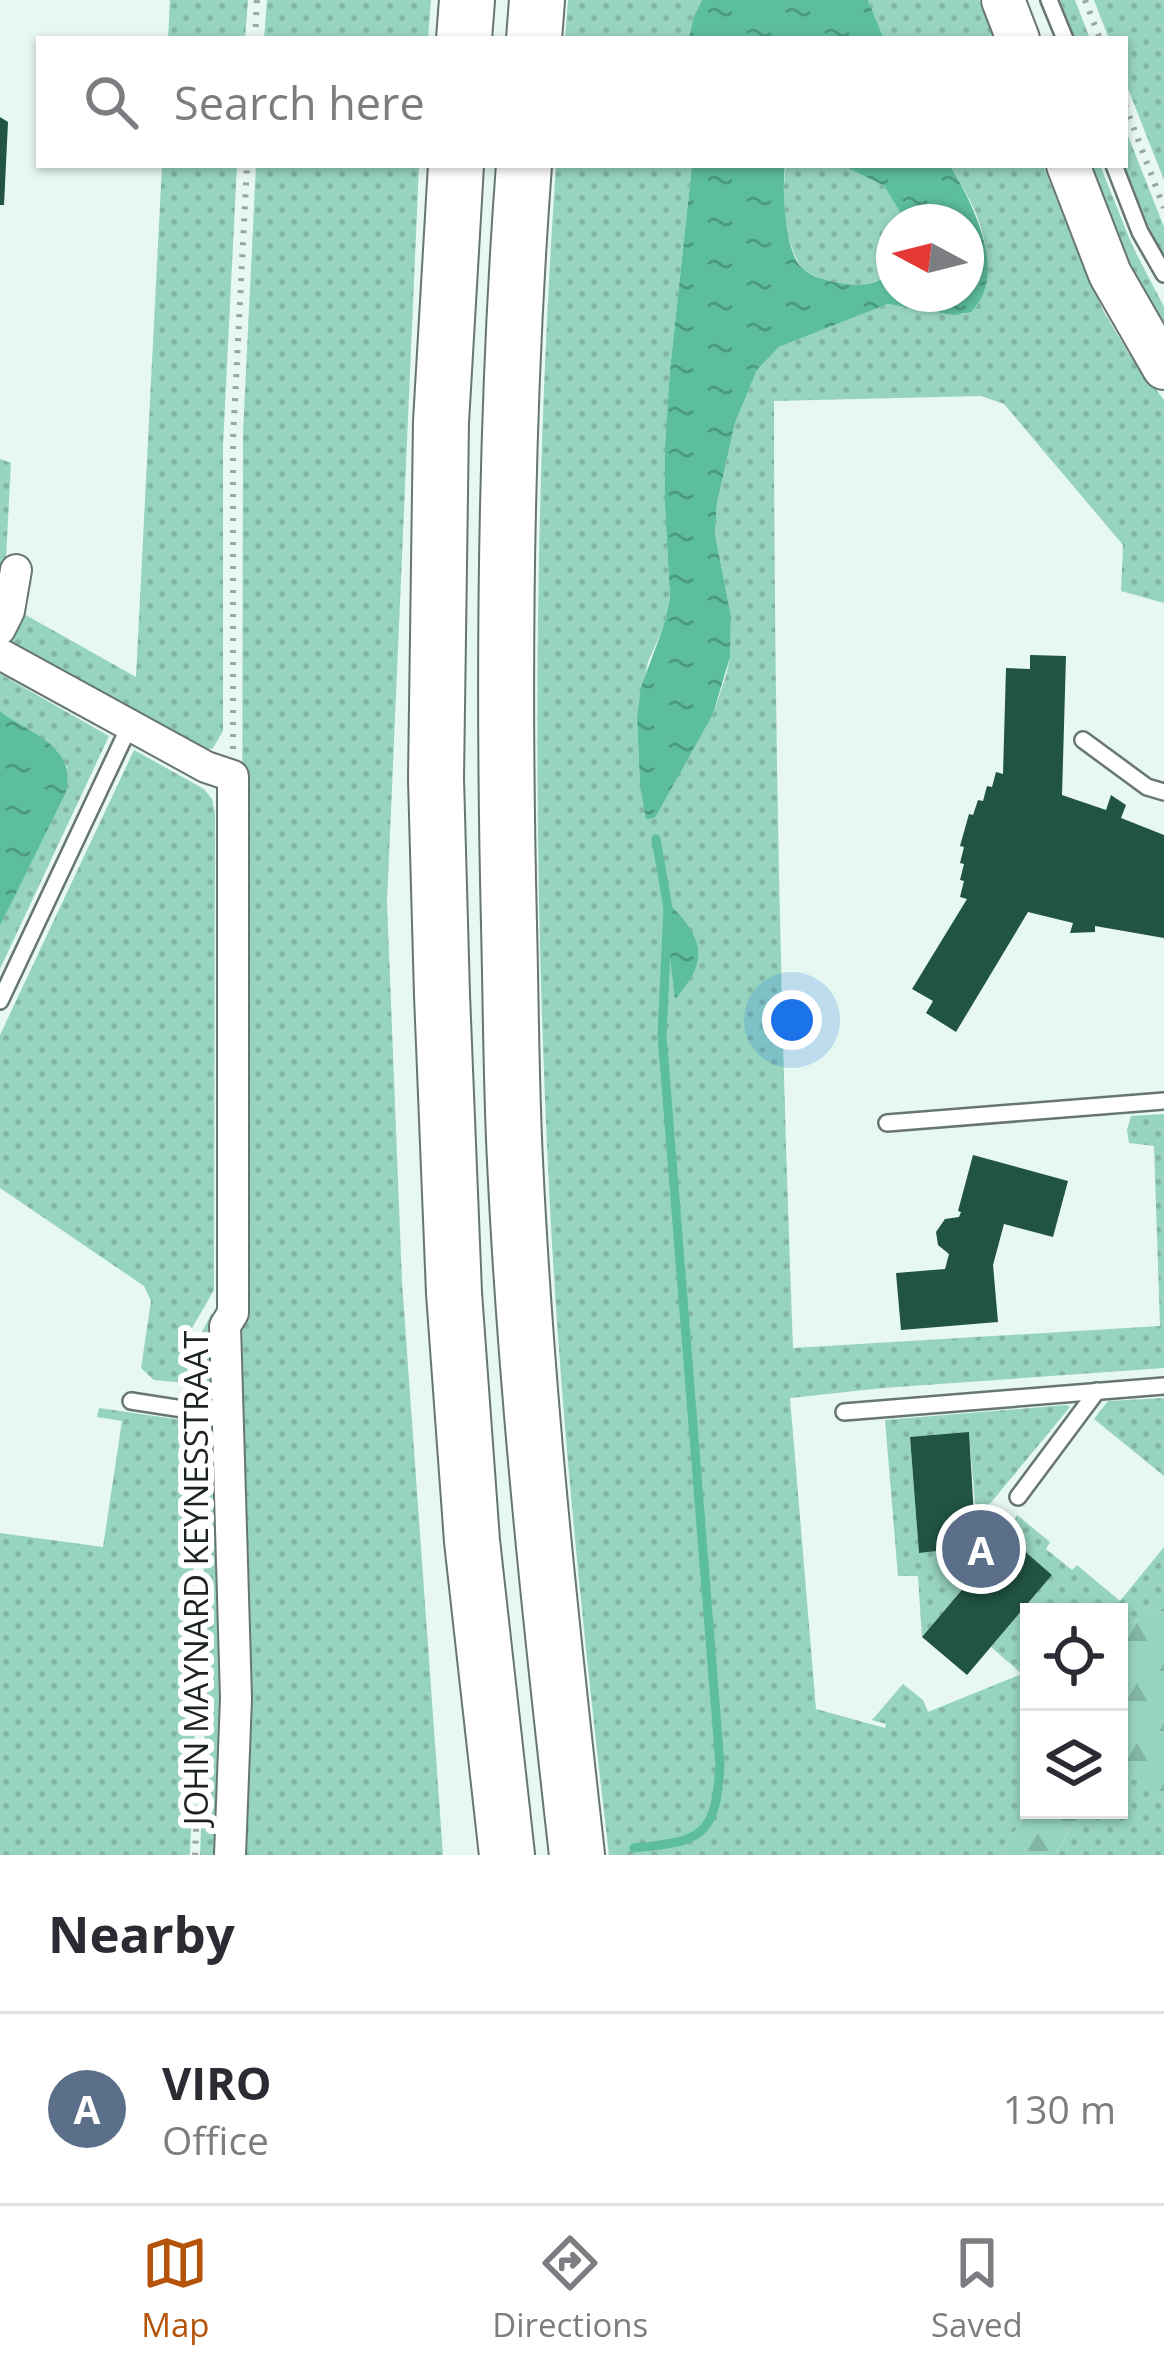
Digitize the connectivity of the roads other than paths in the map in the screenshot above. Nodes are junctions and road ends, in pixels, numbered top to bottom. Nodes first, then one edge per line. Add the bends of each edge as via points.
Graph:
1 (467, 0) edge
2 (537, 0) edge
3 (1003, 0) edge
4 (1049, 0) edge
5 (464, 36) edge
6 (534, 36) edge
7 (1017, 36) edge
8 (1063, 36) edge
9 (456, 168) edge
10 (524, 168) edge
11 (1069, 168) edge
12 (1115, 168) edge
13 (1164, 274) edge
14 (1164, 368) edge
15 (16, 569) dead end
16 (0, 628) edge
17 (0, 654) edge
18 (130, 725) junction
19 (1083, 740) dead end
20 (1164, 792) edge
21 (0, 1001) edge
22 (1164, 1101) edge
23 (886, 1123) dead end
24 (1164, 1386) edge
25 (1097, 1391) junction
26 (131, 1401) dead end
27 (844, 1412) dead end
28 (228, 1416) junction
29 (1018, 1497) dead end
30 (472, 1541) junction
31 (230, 1855) edge
32 (472, 1855) edge
33 (507, 1855) edge
34 (577, 1855) edge

1 - 5 highway
2 - 6 highway
3 - 7 street
4 - 8 lane
9 - 30 highway via 441,422 436,779 453,1270
10 - 34 highway via 504,718 514,1159
11 - 14 street via 1111,274
12 - 13 lane
15 - 16 street
17 - 18 street
18 - 21 lane
18 - 28 street, JOHN MAYNARD KEYNESSTRAAT via 233,776
19 - 20 lane
22 - 23 lane
24 - 25 lane
25 - 27 lane
25 - 29 lane
26 - 28 lane
28 - 31 street, JOHN MAYNARD KEYNESSTRAAT via 236,1698
30 - 32 highway
30 - 33 highway

